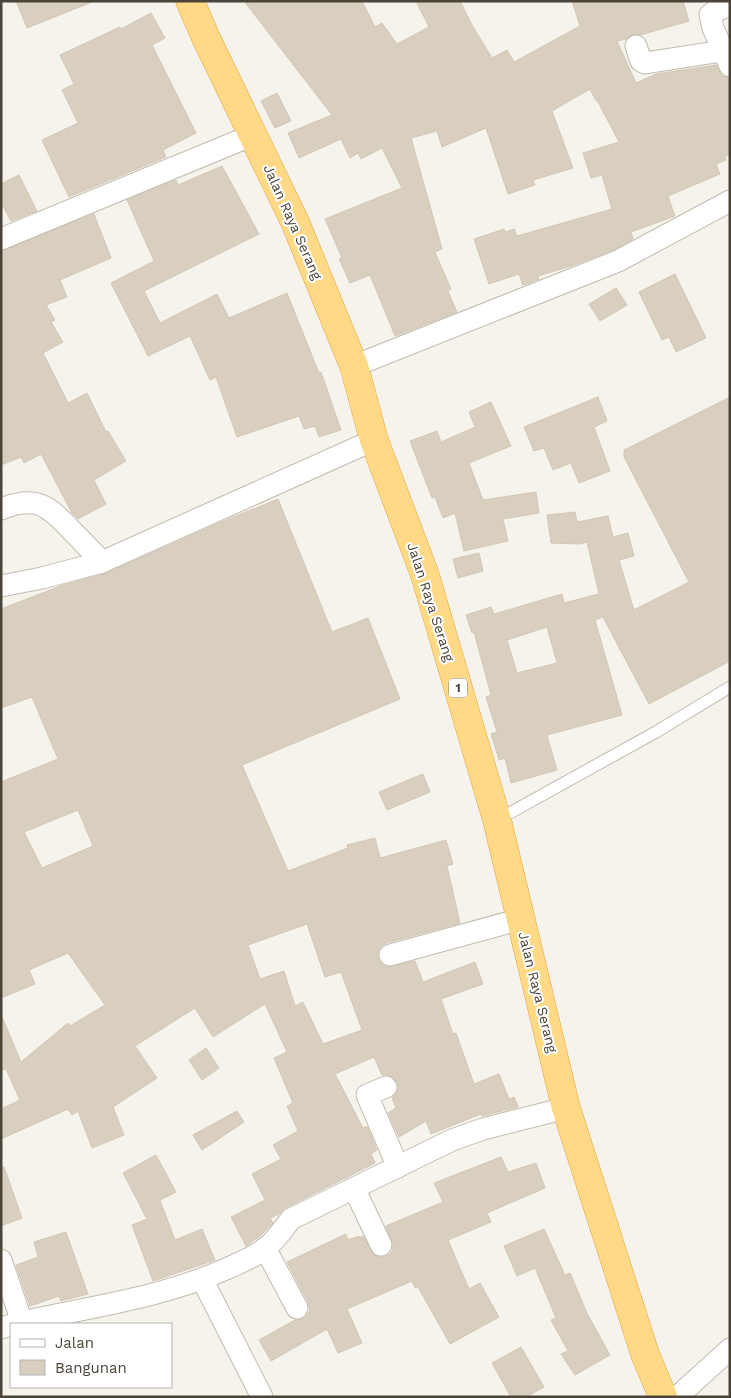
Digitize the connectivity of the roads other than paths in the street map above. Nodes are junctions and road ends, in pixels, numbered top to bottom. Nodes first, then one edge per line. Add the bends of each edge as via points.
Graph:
1 (190, 1) edge
2 (730, 5) edge
3 (636, 46) dead end
4 (726, 59) edge
5 (254, 134) junction
6 (730, 201) edge
7 (1, 239) edge
8 (354, 366) junction
9 (374, 440) junction
10 (1, 509) edge
11 (102, 562) junction
12 (1, 586) edge
13 (730, 687) edge
14 (497, 820) junction
15 (520, 919) junction
16 (390, 955) dead end
17 (386, 1087) dead end
18 (566, 1108) junction
19 (398, 1167) junction
20 (354, 1188) junction
21 (381, 1245) dead end
22 (266, 1248) junction
23 (1, 1260) edge
24 (202, 1279) junction
25 (297, 1308) dead end
26 (15, 1323) edge
27 (20, 1323) edge
28 (730, 1349) edge
29 (262, 1397) edge
30 (663, 1397) edge
31 (677, 1397) edge

1 - 5 highway, Jalan Raya Serang / 1
2 - 4 street via 710,15
3 - 4 street via 640,61 645,63
5 - 7 street
5 - 8 highway, Jalan Raya Serang / 1 via 295,222
6 - 8 street via 618,261
8 - 9 highway, Jalan Raya Serang / 1
9 - 11 street
9 - 14 highway, Jalan Raya Serang / 1 via 425,575
10 - 11 street via 17,503 46,506
11 - 12 street
13 - 14 lane
14 - 15 highway, Jalan Raya Serang / 1
15 - 16 street
15 - 18 highway, Jalan Raya Serang / 1
17 - 19 street via 367,1095
18 - 19 street via 483,1129 452,1140
18 - 30 highway, Jalan Raya Serang / 1 via 645,1354
19 - 20 street
20 - 21 street
20 - 22 street via 291,1219
22 - 24 street
22 - 25 street
23 - 26 street
24 - 27 street via 155,1295
24 - 29 street
28 - 31 street

